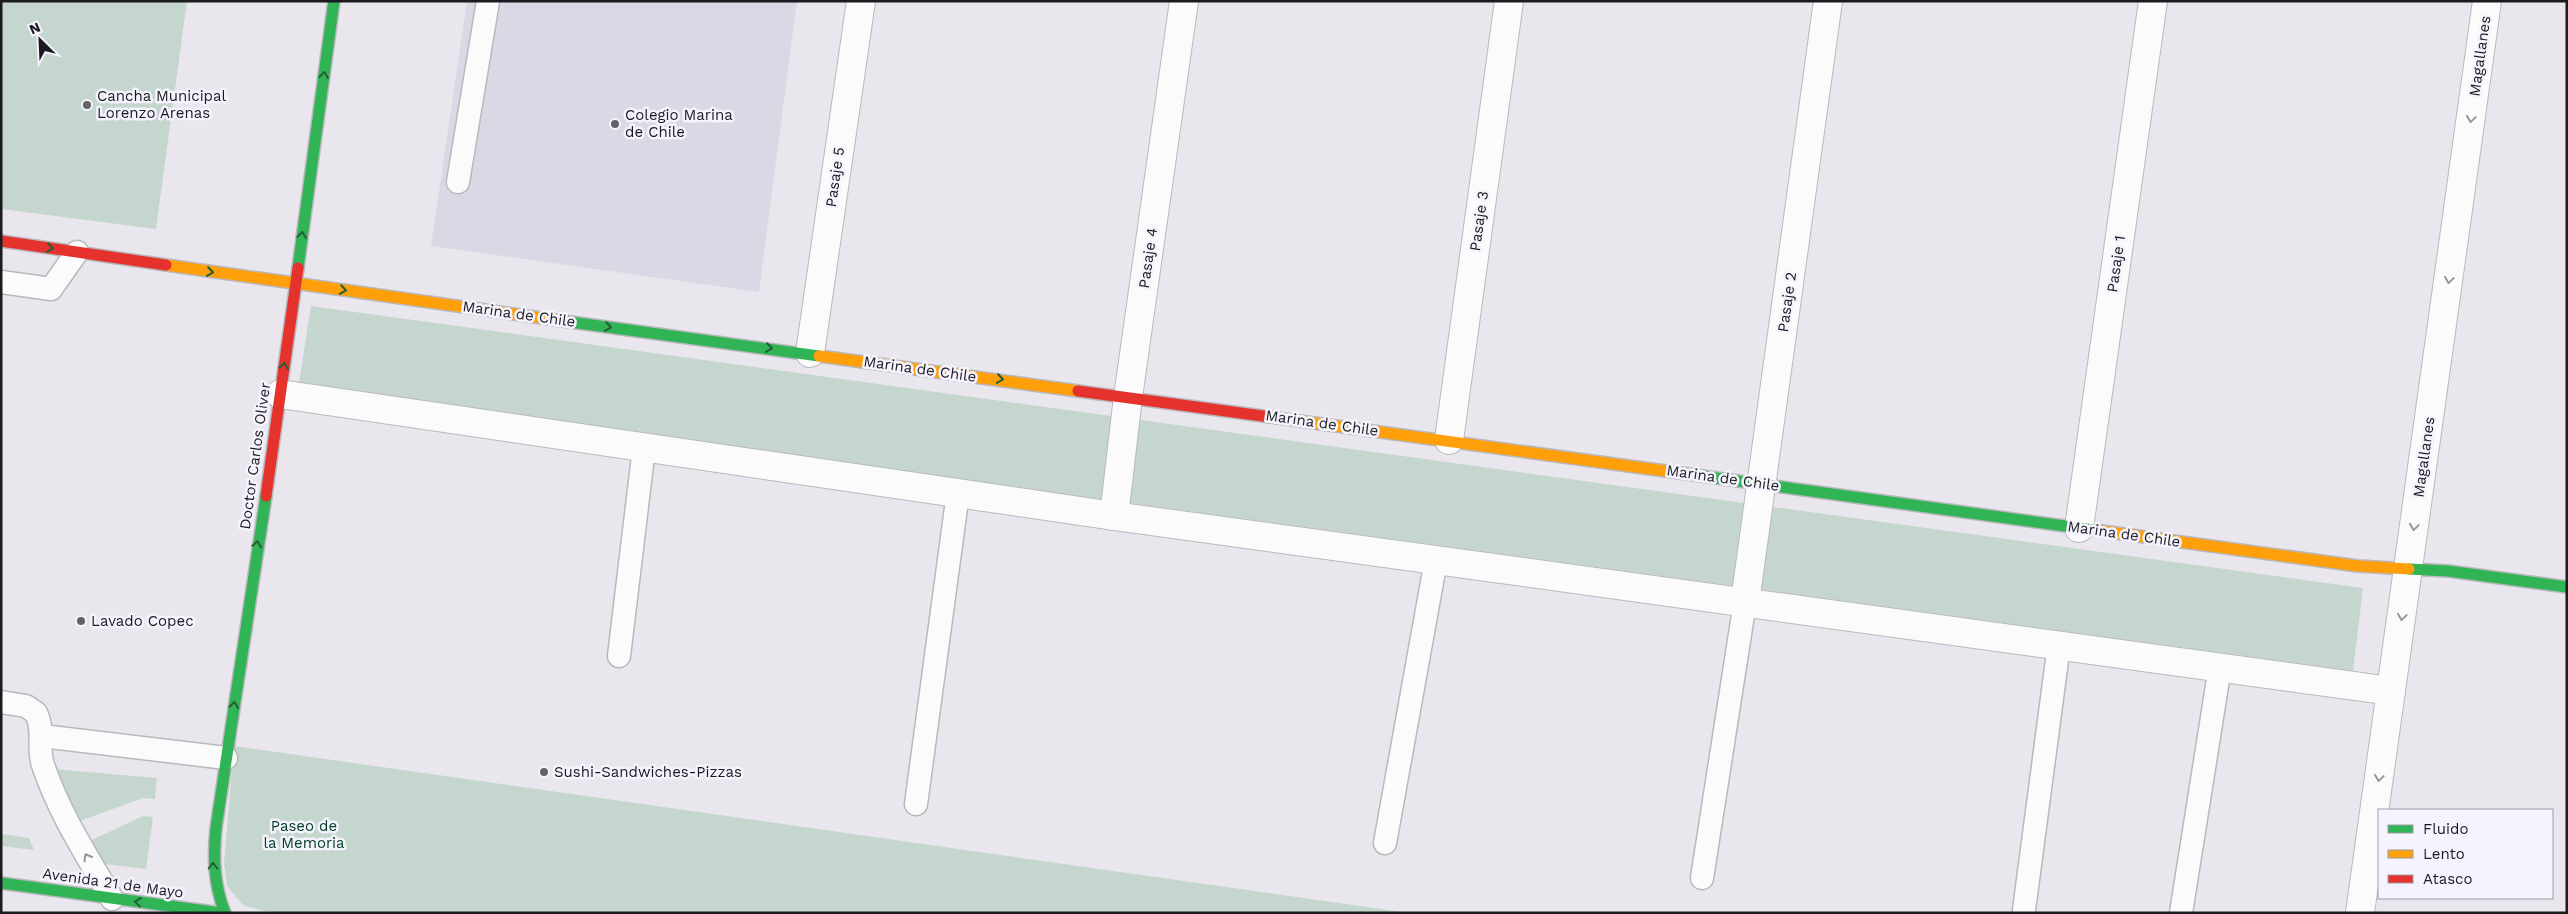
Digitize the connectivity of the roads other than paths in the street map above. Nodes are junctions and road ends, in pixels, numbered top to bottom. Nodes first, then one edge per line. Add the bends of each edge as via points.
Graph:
1 (334, 1) edge
2 (488, 1) edge
3 (861, 1) edge
4 (1184, 1) edge
5 (1509, 1) edge
6 (1828, 1) edge
7 (2153, 1) edge
8 (2488, 1) edge
9 (458, 182) dead end
10 (1, 241) edge
11 (77, 252) junction
12 (1, 282) edge
13 (295, 284) junction
14 (810, 354) junction
15 (280, 394) junction
16 (1128, 397) junction
17 (1449, 440) junction
18 (644, 448) junction
19 (1762, 483) junction
20 (958, 493) junction
21 (1114, 516) junction
22 (2080, 528) junction
23 (1436, 560) junction
24 (2408, 568) junction
25 (2567, 587) edge
26 (1745, 602) junction
27 (2059, 645) junction
28 (619, 656) dead end
29 (2220, 667) junction
30 (2391, 691) junction
31 (1, 702) edge
32 (42, 736) junction
33 (226, 758) junction
34 (916, 804) dead end
35 (1385, 843) dead end
36 (1702, 878) dead end
37 (1, 883) edge
38 (112, 899) junction
39 (2024, 910) dead end
40 (221, 913) edge
41 (225, 913) edge
42 (2182, 913) edge
43 (2360, 913) edge

13 -> 1 street, Doctor Carlos Oliver
2 - 9 lane
3 - 14 street, Pasaje 5
4 - 16 street, Pasaje 4
5 - 17 street, Pasaje 3
6 - 19 street, Pasaje 2
7 - 22 street, Pasaje 1
8 -> 24 street, Magallanes
10 -> 11 street, Marina de Chile
11 - 12 lane via 51,290
11 -> 13 street, Marina de Chile
13 -> 14 street, Marina de Chile
15 -> 13 street, Doctor Carlos Oliver
14 -> 16 street, Marina de Chile
15 - 18 street
33 -> 15 street, Doctor Carlos Oliver
16 - 17 street, Marina de Chile
16 - 21 street, Pasaje 4
17 - 19 street, Marina de Chile
18 - 20 street
18 - 28 lane
19 - 22 street, Marina de Chile
19 - 26 street, Pasaje 2
20 - 21 street
20 - 34 lane
21 - 23 street
22 - 24 street, Marina de Chile via 2358,566
23 - 26 street
23 - 35 lane
24 - 25 street, Marina de Chile
24 -> 30 street, Magallanes
26 - 27 street
26 - 36 lane
27 - 29 street
27 - 39 lane
29 - 30 street
29 - 42 lane
30 -> 43 street, Magallanes
31 - 32 lane via 26,706 36,712
32 - 33 lane
38 -> 32 lane via 68,825 42,763
41 -> 33 street, Doctor Carlos Oliver via 218,896 213,864
37 - 38 street, Avenida 21 de Mayo
40 -> 38 street, Avenida 21 de Mayo

